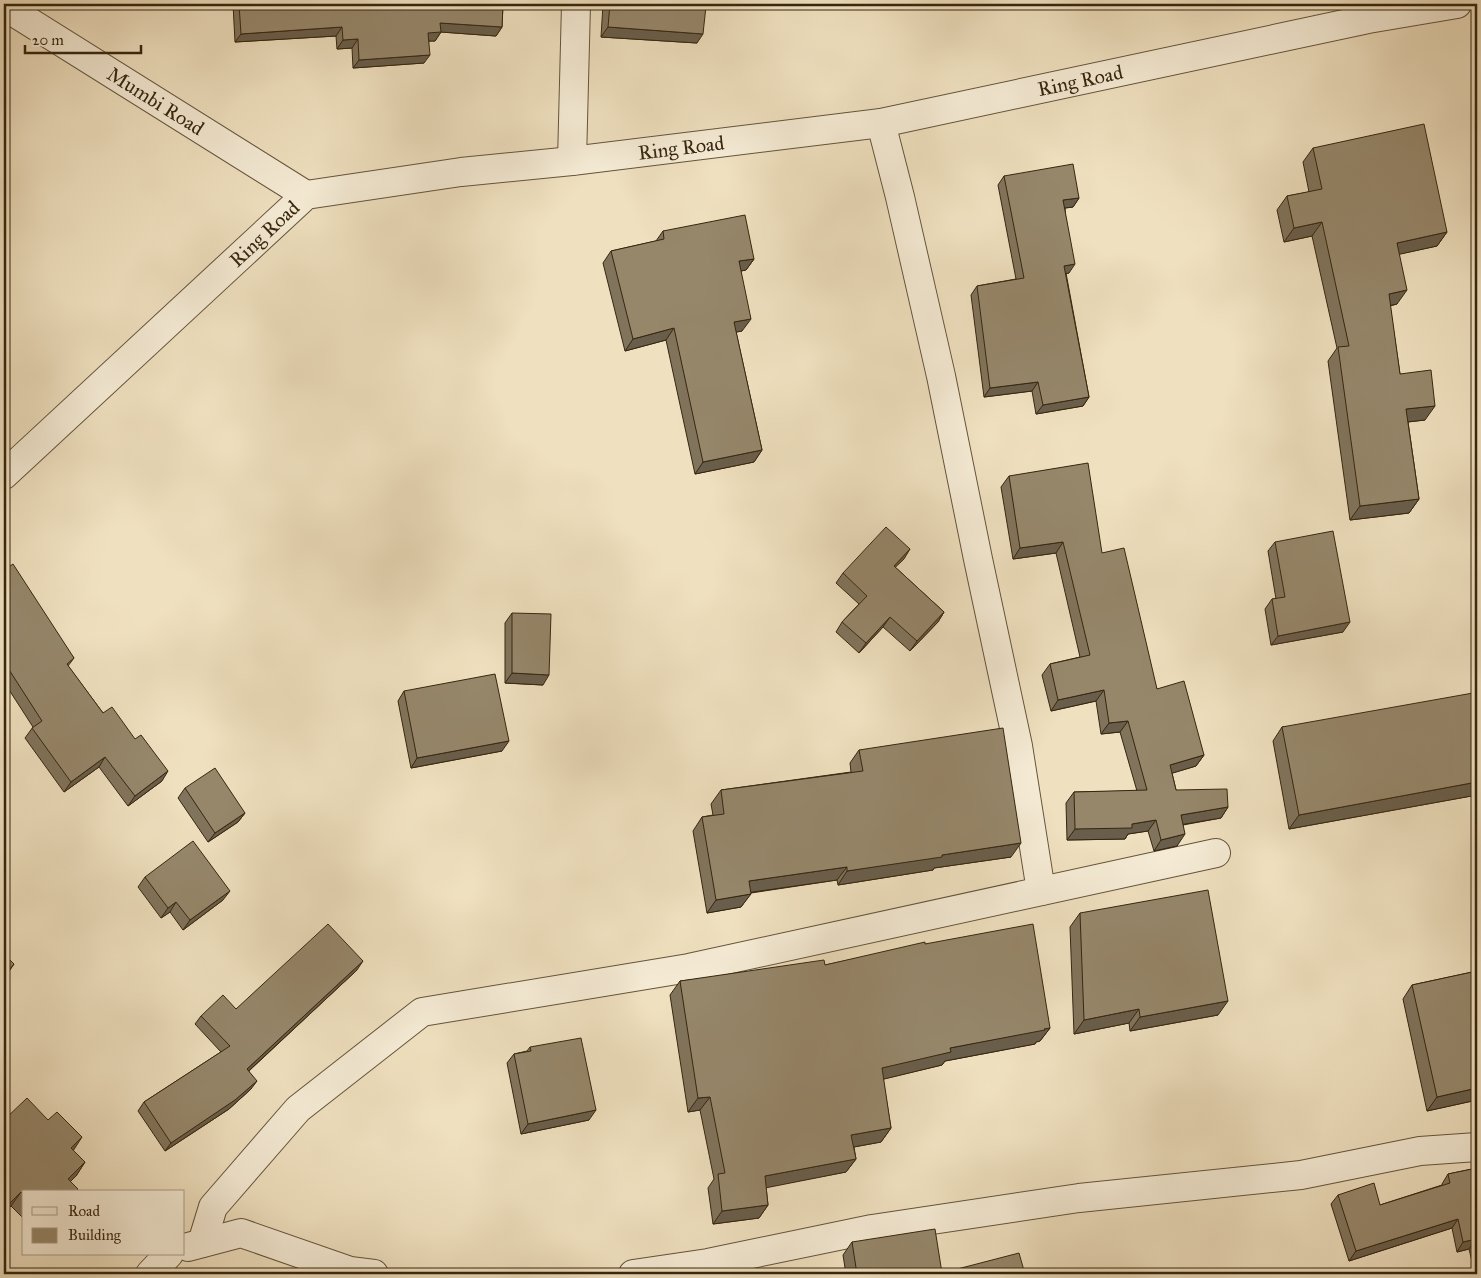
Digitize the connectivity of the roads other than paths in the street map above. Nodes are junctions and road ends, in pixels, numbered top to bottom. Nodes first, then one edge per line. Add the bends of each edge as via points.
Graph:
1 (576, 4) edge
2 (1456, 4) edge
3 (4, 6) edge
4 (881, 124) junction
5 (572, 161) junction
6 (306, 195) junction
7 (4, 474) edge
8 (1216, 853) dead end
9 (1041, 891) junction
10 (1477, 1148) edge
11 (193, 1245) edge
12 (167, 1256) edge
13 (150, 1274) edge
14 (374, 1274) edge
15 (633, 1274) edge

1 - 5 street
2 - 4 street, Ring Road via 1358,21
3 - 6 street, Mumbi Road
4 - 5 street, Ring Road
4 - 9 street via 941,376 1018,746
5 - 6 street, Ring Road via 461,172
6 - 7 street, Ring Road
8 - 9 street
9 - 11 street via 688,968 422,1012 298,1109 213,1207
10 - 15 street via 1420,1151 1301,1175 1080,1198 872,1229 708,1263
11 - 14 street via 241,1233 350,1272
12 - 13 street

